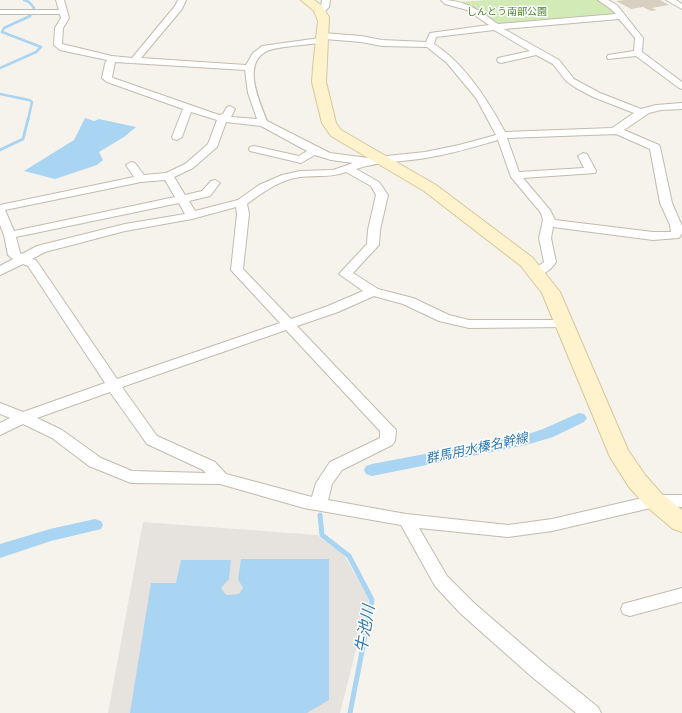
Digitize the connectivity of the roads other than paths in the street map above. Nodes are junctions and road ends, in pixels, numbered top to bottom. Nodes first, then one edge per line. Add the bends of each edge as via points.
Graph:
1 (60, 0) edge
2 (182, 0) edge
3 (445, 0) edge
4 (602, 0) edge
5 (670, 0) edge
6 (318, 4) edge
7 (682, 7) edge
8 (0, 12) edge
9 (63, 12) junction
10 (622, 16) junction
11 (496, 27) junction
12 (322, 38) junction
13 (429, 45) junction
14 (537, 52) junction
15 (638, 53) junction
16 (611, 57) dead end
17 (112, 59) junction
18 (135, 60) junction
19 (501, 60) dead end
20 (250, 68) junction
21 (681, 84) edge
22 (682, 106) edge
23 (188, 107) junction
24 (230, 109) dead end
25 (642, 112) junction
26 (222, 118) junction
27 (263, 123) junction
28 (616, 130) junction
29 (501, 136) junction
30 (177, 137) dead end
31 (254, 149) dead end
32 (315, 150) junction
33 (583, 156) dead end
34 (376, 160) junction
35 (131, 165) dead end
36 (348, 169) junction
37 (515, 175) junction
38 (168, 176) junction
39 (141, 180) junction
40 (215, 183) dead end
41 (182, 200) junction
42 (241, 203) junction
43 (0, 208) edge
44 (0, 212) edge
45 (192, 216) junction
46 (548, 223) junction
47 (10, 235) junction
48 (24, 259) junction
49 (0, 271) edge
50 (536, 272) junction
51 (373, 292) junction
52 (288, 324) junction
53 (564, 324) junction
54 (113, 385) junction
55 (0, 408) edge
56 (23, 417) junction
57 (0, 430) edge
58 (220, 478) junction
59 (655, 501) junction
60 (682, 501) edge
61 (319, 504) junction
62 (406, 520) junction
63 (682, 523) edge
64 (682, 594) edge
65 (630, 609) dead end
66 (591, 713) edge

1 - 9 street
2 - 18 street
3 - 11 street via 470,8
4 - 10 street
5 - 7 street
6 - 12 street via 324,21
8 - 9 street
9 - 17 street via 65,18 60,28 58,45
10 - 11 street
10 - 15 street via 639,38
11 - 13 street via 433,35
11 - 14 street
12 - 13 street
12 - 20 street via 265,48 258,52
12 - 34 street via 319,82 329,123 336,133
13 - 29 street via 446,58 480,97
14 - 19 street
14 - 25 street via 563,67 567,77 574,83 596,95
15 - 16 street
15 - 21 street
17 - 18 street
17 - 23 street via 107,78 110,80
18 - 20 street
20 - 27 street via 250,89
22 - 25 street
23 - 26 street
23 - 30 street
24 - 26 street via 227,116
25 - 28 street
26 - 27 street
26 - 38 street via 213,145 189,166
27 - 32 street
28 - 29 street via 529,132
28 - 46 street via 655,147 666,204 676,224 675,235 653,236
29 - 34 street via 425,155
29 - 37 street
31 - 32 street via 301,160
32 - 34 street via 326,155
33 - 37 street via 591,171
34 - 36 street
34 - 50 street via 430,188 521,257
35 - 39 street
36 - 42 street via 334,173 286,177 263,187
36 - 51 street via 374,184 382,195 373,245 345,274
37 - 46 street via 546,212
38 - 39 street
38 - 41 street
39 - 43 street
40 - 41 street via 206,194
41 - 45 street
41 - 47 street
42 - 45 street
42 - 52 street via 243,214 237,270
44 - 47 street
45 - 48 street via 117,230 41,250
46 - 50 street via 545,238 550,262
47 - 48 street via 14,255
48 - 49 street
48 - 54 street via 32,263
50 - 53 street via 551,292
51 - 52 street via 334,309
51 - 53 street via 408,301 444,318 469,324
52 - 54 street
52 - 61 street via 388,430 387,441 336,466 324,483
53 - 59 street via 618,452 636,481
54 - 56 street
54 - 58 street via 152,440 209,466
55 - 56 street
56 - 57 street
56 - 58 street via 57,434 95,462 131,477
58 - 61 street
59 - 60 street
59 - 62 street via 552,526 508,531
59 - 63 street
61 - 62 street
62 - 66 street via 441,580 467,608
64 - 65 street

